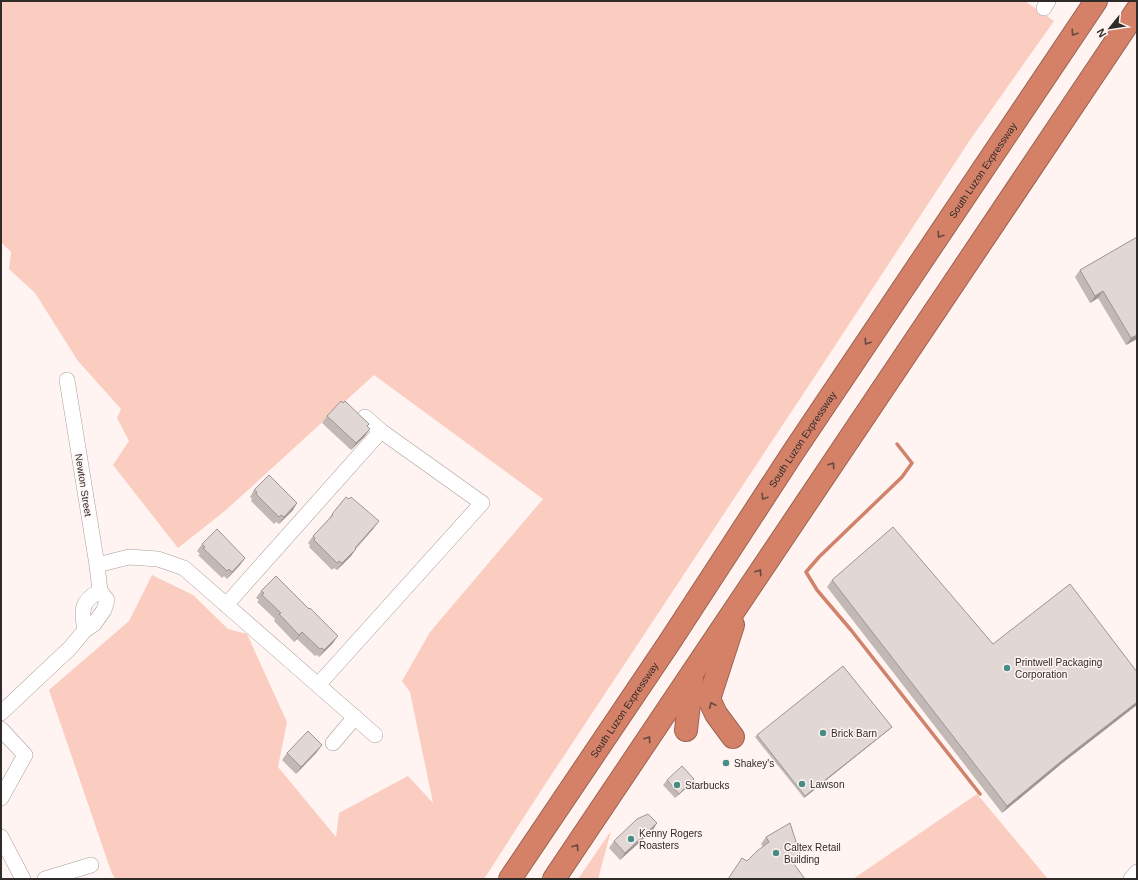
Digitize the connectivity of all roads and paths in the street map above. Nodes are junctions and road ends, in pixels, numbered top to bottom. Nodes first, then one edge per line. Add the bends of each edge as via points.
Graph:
1 (1096, 1) edge
2 (1137, 10) edge
3 (67, 380) dead end
4 (365, 417) dead end
5 (381, 431) junction
6 (97, 565) junction
7 (743, 597) junction
8 (226, 605) junction
9 (692, 674) junction
10 (318, 685) junction
11 (1, 713) edge
12 (355, 718) junction
13 (1, 729) edge
14 (686, 730) dead end
15 (375, 734) dead end
16 (733, 737) dead end
17 (333, 743) dead end
18 (1, 798) edge
19 (1, 837) edge
20 (90, 865) dead end
21 (1137, 872) edge
22 (23, 879) edge
23 (45, 879) edge
24 (510, 879) edge
25 (554, 879) edge
26 (1131, 879) edge

1 -> 24 highway, South Luzon Expressway
7 -> 2 highway
3 - 6 street, Newton Street
4 - 5 street
5 - 8 street
5 - 10 street via 482,503
6 - 8 street via 130,557 158,559 184,568
6 - 11 street, Newton Street via 100,591 107,600 104,610 94,624
7 - 9 highway
16 -> 7 highway via 708,699
8 - 10 street
9 - 14 highway
25 -> 9 highway
10 - 12 street
12 - 15 street
12 - 17 street
13 - 18 street via 25,755
19 - 22 street
20 - 23 street
21 - 26 street

